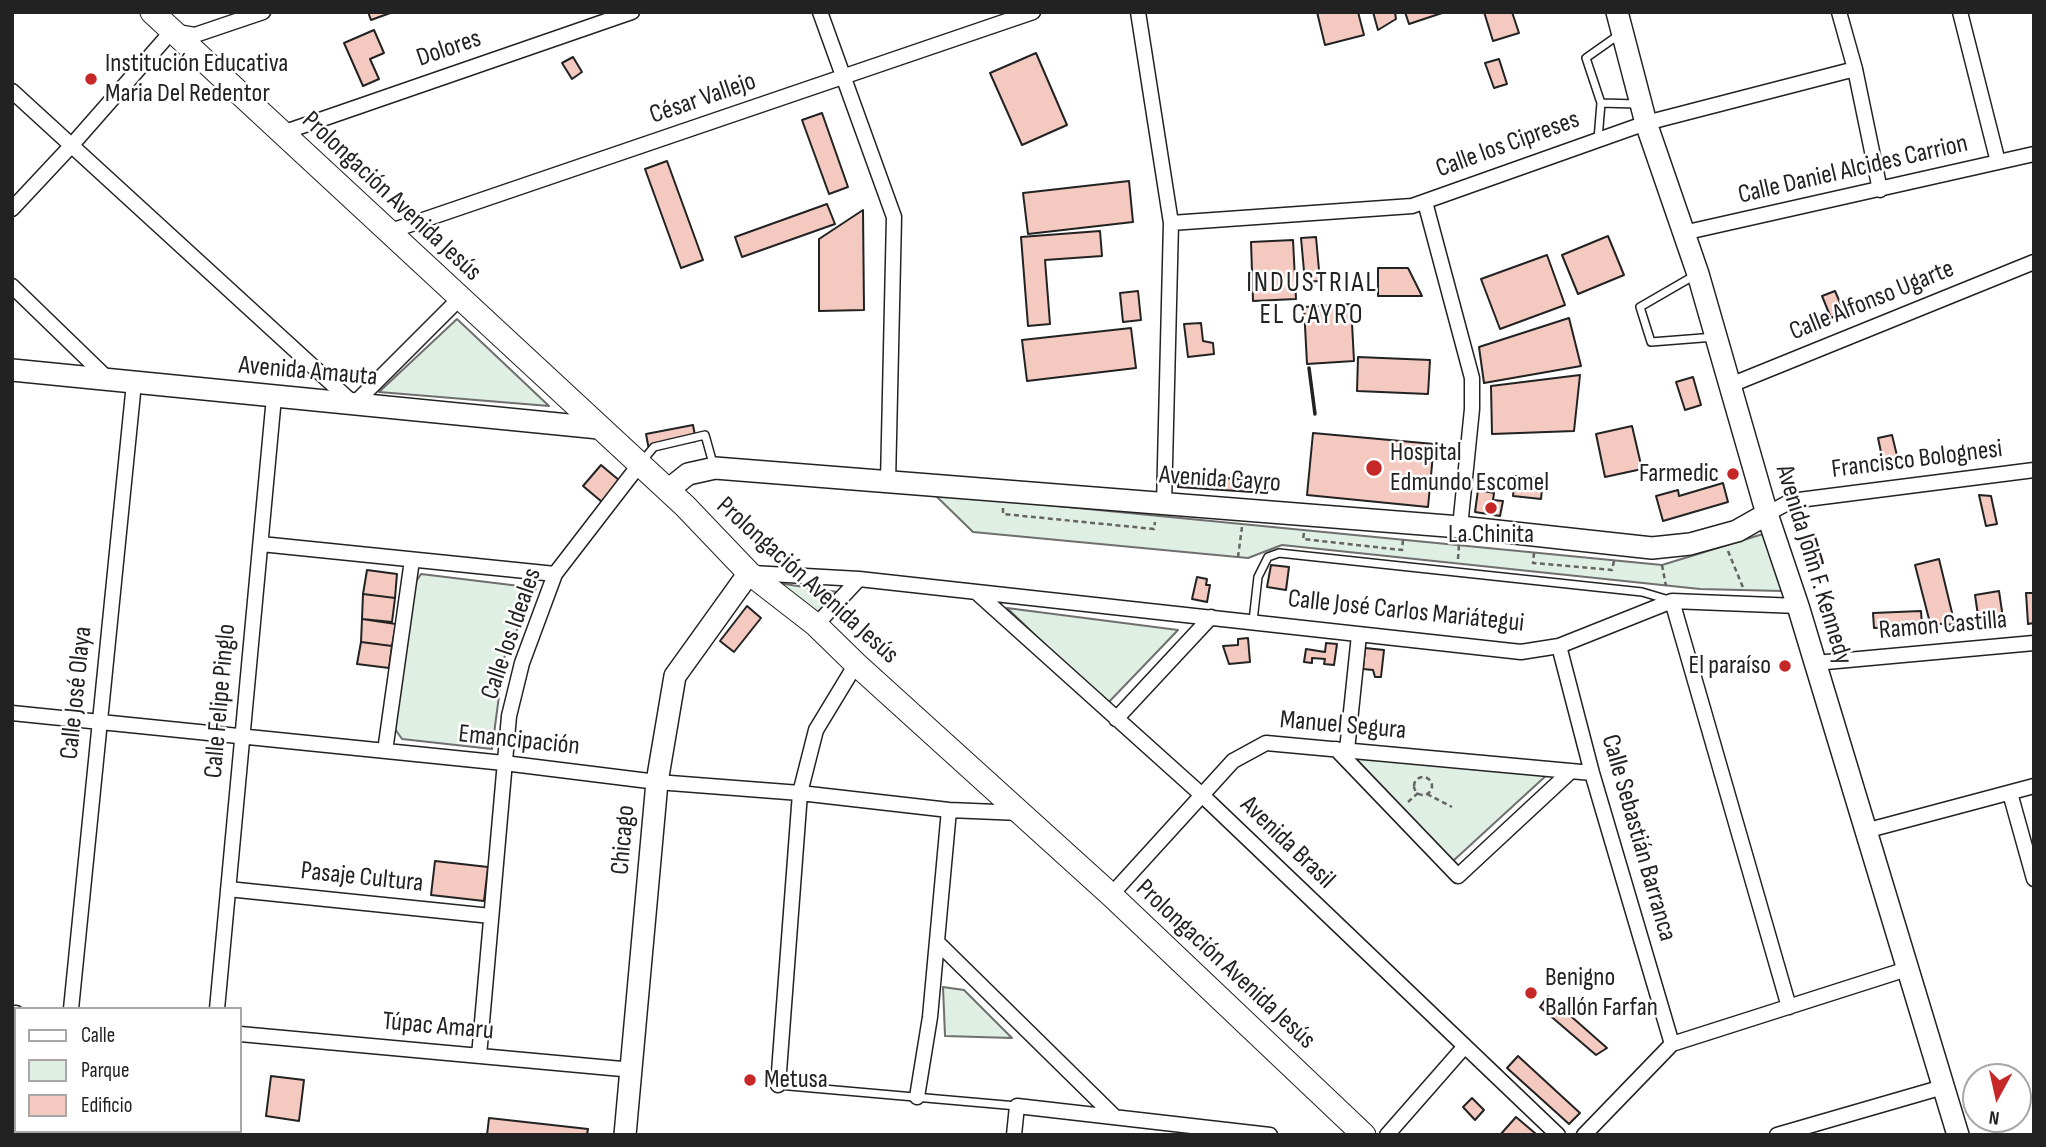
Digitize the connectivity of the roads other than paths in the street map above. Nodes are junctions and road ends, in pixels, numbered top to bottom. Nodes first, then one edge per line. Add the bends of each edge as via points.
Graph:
1 (152, 12) edge
2 (262, 12) edge
3 (632, 12) edge
4 (820, 12) edge
5 (1033, 12) edge
6 (1138, 12) edge
7 (1839, 12) edge
8 (1960, 12) edge
9 (609, 16) edge
10 (1620, 22) edge
11 (172, 32) junction
12 (1855, 69) junction
13 (845, 77) junction
14 (12, 91) edge
15 (1601, 103) junction
16 (1644, 114) junction
17 (282, 133) junction
18 (1598, 139) junction
19 (71, 146) junction
20 (2034, 153) edge
21 (1998, 162) junction
22 (1880, 190) junction
23 (1425, 202) junction
24 (12, 209) edge
25 (1171, 223) junction
26 (388, 232) junction
27 (1683, 233) junction
28 (2034, 262) edge
29 (1698, 274) junction
30 (12, 286) edge
31 (460, 298) junction
32 (1715, 337) junction
33 (12, 370) edge
34 (109, 380) junction
35 (134, 383) junction
36 (1728, 386) junction
37 (274, 397) junction
38 (354, 404) junction
39 (599, 428) junction
40 (639, 465) junction
41 (715, 468) junction
42 (2034, 470) edge
43 (888, 482) junction
44 (668, 490) junction
45 (1164, 504) junction
46 (1767, 514) junction
47 (1459, 536) junction
48 (261, 544) junction
49 (412, 560) junction
50 (749, 573) junction
51 (555, 574) junction
52 (859, 579) junction
53 (976, 592) junction
54 (1672, 601) junction
55 (1798, 606) junction
56 (1211, 617) junction
57 (1253, 621) junction
58 (816, 625) junction
59 (1359, 635) junction
60 (2034, 643) edge
61 (1559, 646) junction
62 (1815, 663) junction
63 (856, 664) junction
64 (12, 713) edge
65 (1116, 719) junction
66 (99, 722) junction
67 (243, 737) junction
68 (1342, 749) junction
69 (385, 751) junction
70 (504, 763) junction
71 (1571, 771) junction
72 (1592, 773) junction
73 (657, 782) junction
74 (2034, 786) edge
75 (800, 793) junction
76 (2010, 793) junction
77 (1203, 796) junction
78 (949, 810) junction
79 (1021, 813) junction
80 (1866, 831) junction
81 (2034, 879) edge
82 (228, 889) junction
83 (1111, 895) junction
84 (491, 916) junction
85 (937, 942) junction
86 (1907, 969) junction
87 (71, 1007) edge
88 (217, 1007) edge
89 (1789, 1007) junction
90 (242, 1034) edge
91 (1672, 1044) junction
92 (1465, 1046) junction
93 (479, 1056) junction
94 (633, 1070) junction
95 (779, 1084) joint
96 (1943, 1087) junction
97 (917, 1097) junction
98 (1017, 1106) junction
99 (1115, 1117) junction
100 (1823, 1128) edge
101 (625, 1135) edge
102 (1014, 1135) edge
103 (1270, 1135) edge
104 (1364, 1135) edge
105 (1387, 1135) edge
106 (1558, 1135) edge
107 (1584, 1135) edge
108 (1777, 1135) edge
109 (1958, 1135) edge

1 - 11 main road, Prolongación Avenida Jesús
2 - 11 street via 195,35
3 - 9 street, Dolores
4 - 13 street
5 - 13 street, César Vallejo
6 - 25 street
7 - 12 street
8 - 21 street
9 - 17 street, Dolores
10 - 15 lane via 1586,58
10 - 16 main road, Avenida John F. Kennedy
11 - 17 main road, Prolongación Avenida Jesús
11 - 19 street
12 - 16 street, Calle los Cipreses
12 - 22 street
13 - 26 street, César Vallejo
13 - 43 street via 894,217
14 - 19 street
15 - 16 lane
15 - 18 lane
16 - 18 street, Calle los Cipreses
16 - 27 main road, Avenida John F. Kennedy
17 - 26 main road, Prolongación Avenida Jesús
18 - 23 street, Calle los Cipreses
19 - 24 street
19 - 38 street
20 - 21 street, Calle Daniel Alcides Carrion
21 - 22 street, Calle Daniel Alcides Carrion
22 - 27 street, Calle Daniel Alcides Carrion
23 - 25 street, Calle los Cipreses
23 - 47 street via 1472,378
25 - 45 street
26 - 31 main road, Prolongación Avenida Jesús
27 - 29 main road, Avenida John F. Kennedy
28 - 36 street, Calle Alfonso Ugarte
29 - 32 main road, Avenida John F. Kennedy
29 - 32 lane via 1640,307 1651,342
30 - 34 street
31 - 38 street
31 - 39 main road, Prolongación Avenida Jesús
32 - 36 main road, Avenida John F. Kennedy
33 - 34 main road, Avenida Amauta
34 - 35 main road, Avenida Amauta
35 - 37 main road, Avenida Amauta
35 - 66 street, Calle José Olaya
36 - 46 main road, Avenida John F. Kennedy
37 - 38 main road, Avenida Amauta
37 - 48 street, Calle Felipe Pinglo
38 - 39 main road, Avenida Amauta
39 - 40 main road, Prolongación Avenida Jesús
40 - 41 lane via 654,447 705,435
40 - 44 main road, Prolongación Avenida Jesús
40 - 51 street, Calle los Ideales
41 - 43 main road, Avenida Cayro
41 - 44 main road, Avenida Cayro via 688,474
42 - 46 street, Francisco Bolognesi via 1791,501
43 - 45 main road, Avenida Cayro
44 - 50 main road, Prolongación Avenida Jesús
45 - 47 main road, Avenida Cayro
46 - 47 main road, Avenida Cayro via 1737,531 1690,544 1652,548
46 - 55 main road, Avenida John F. Kennedy
48 - 49 street
48 - 67 street, Calle Felipe Pinglo
49 - 51 street
49 - 69 street
50 - 52 street, Calle José Carlos Mariátegui
50 - 58 main road, Prolongación Avenida Jesús
50 - 73 main road, Chicago via 675,676
51 - 70 street, Calle los Ideales via 522,663
52 - 53 street, Calle José Carlos Mariátegui
52 - 58 street
53 - 56 street, Calle José Carlos Mariátegui
53 - 65 street, Avenida Brasil
54 - 55 street
54 - 57 lane via 1642,592 1279,553 1268,557 1258,577
54 - 61 street, Calle José Carlos Mariátegui
54 - 89 street
55 - 62 main road, Avenida John F. Kennedy
56 - 57 street, Calle José Carlos Mariátegui
56 - 65 street
57 - 59 street, Calle José Carlos Mariátegui
58 - 63 main road, Prolongación Avenida Jesús
59 - 61 street, Calle José Carlos Mariátegui via 1521,652
59 - 68 street
60 - 62 street, Ramon Castilla
61 - 72 street, Calle Sebastián Barranca
62 - 80 main road, Avenida John F. Kennedy
63 - 75 street via 816,730
63 - 79 main road, Prolongación Avenida Jesús
64 - 66 street, Emancipación
65 - 77 street, Avenida Brasil
66 - 67 street, Emancipación
66 - 87 street, Calle José Olaya
67 - 69 street, Emancipación
67 - 82 street, Calle Felipe Pinglo
68 - 71 street, Manuel Segura
68 - 71 street via 1458,876
68 - 77 street, Manuel Segura via 1266,743 1233,761
69 - 70 street, Emancipación
70 - 73 street, Emancipación
70 - 84 street, Calle los Ideales
71 - 72 street, Manuel Segura
72 - 91 street, Calle Sebastián Barranca
73 - 75 street, Emancipación
73 - 94 main road, Chicago
74 - 76 street
75 - 78 street, Emancipación
75 - 95 street
76 - 80 street
76 - 81 street
77 - 83 street, Manuel Segura
77 - 92 street, Avenida Brasil
78 - 79 street, Emancipación
78 - 85 street
79 - 83 main road, Prolongación Avenida Jesús
80 - 86 main road, Avenida John F. Kennedy
82 - 84 street, Pasaje Cultura
82 - 88 street, Calle Felipe Pinglo
83 - 104 main road, Prolongación Avenida Jesús
84 - 93 street, Calle los Ideales
85 - 97 street
85 - 99 street
86 - 89 street
86 - 96 main road, Avenida John F. Kennedy
89 - 91 street
90 - 93 street, Túpac Amaru
91 - 107 street
92 - 105 street
92 - 106 street, Avenida Brasil
93 - 94 street, Túpac Amaru
94 - 101 main road, Chicago
95 - 97 lane
96 - 100 street
96 - 109 main road, Avenida John F. Kennedy
97 - 98 lane
98 - 99 street
98 - 102 street
99 - 103 street
100 - 108 street

